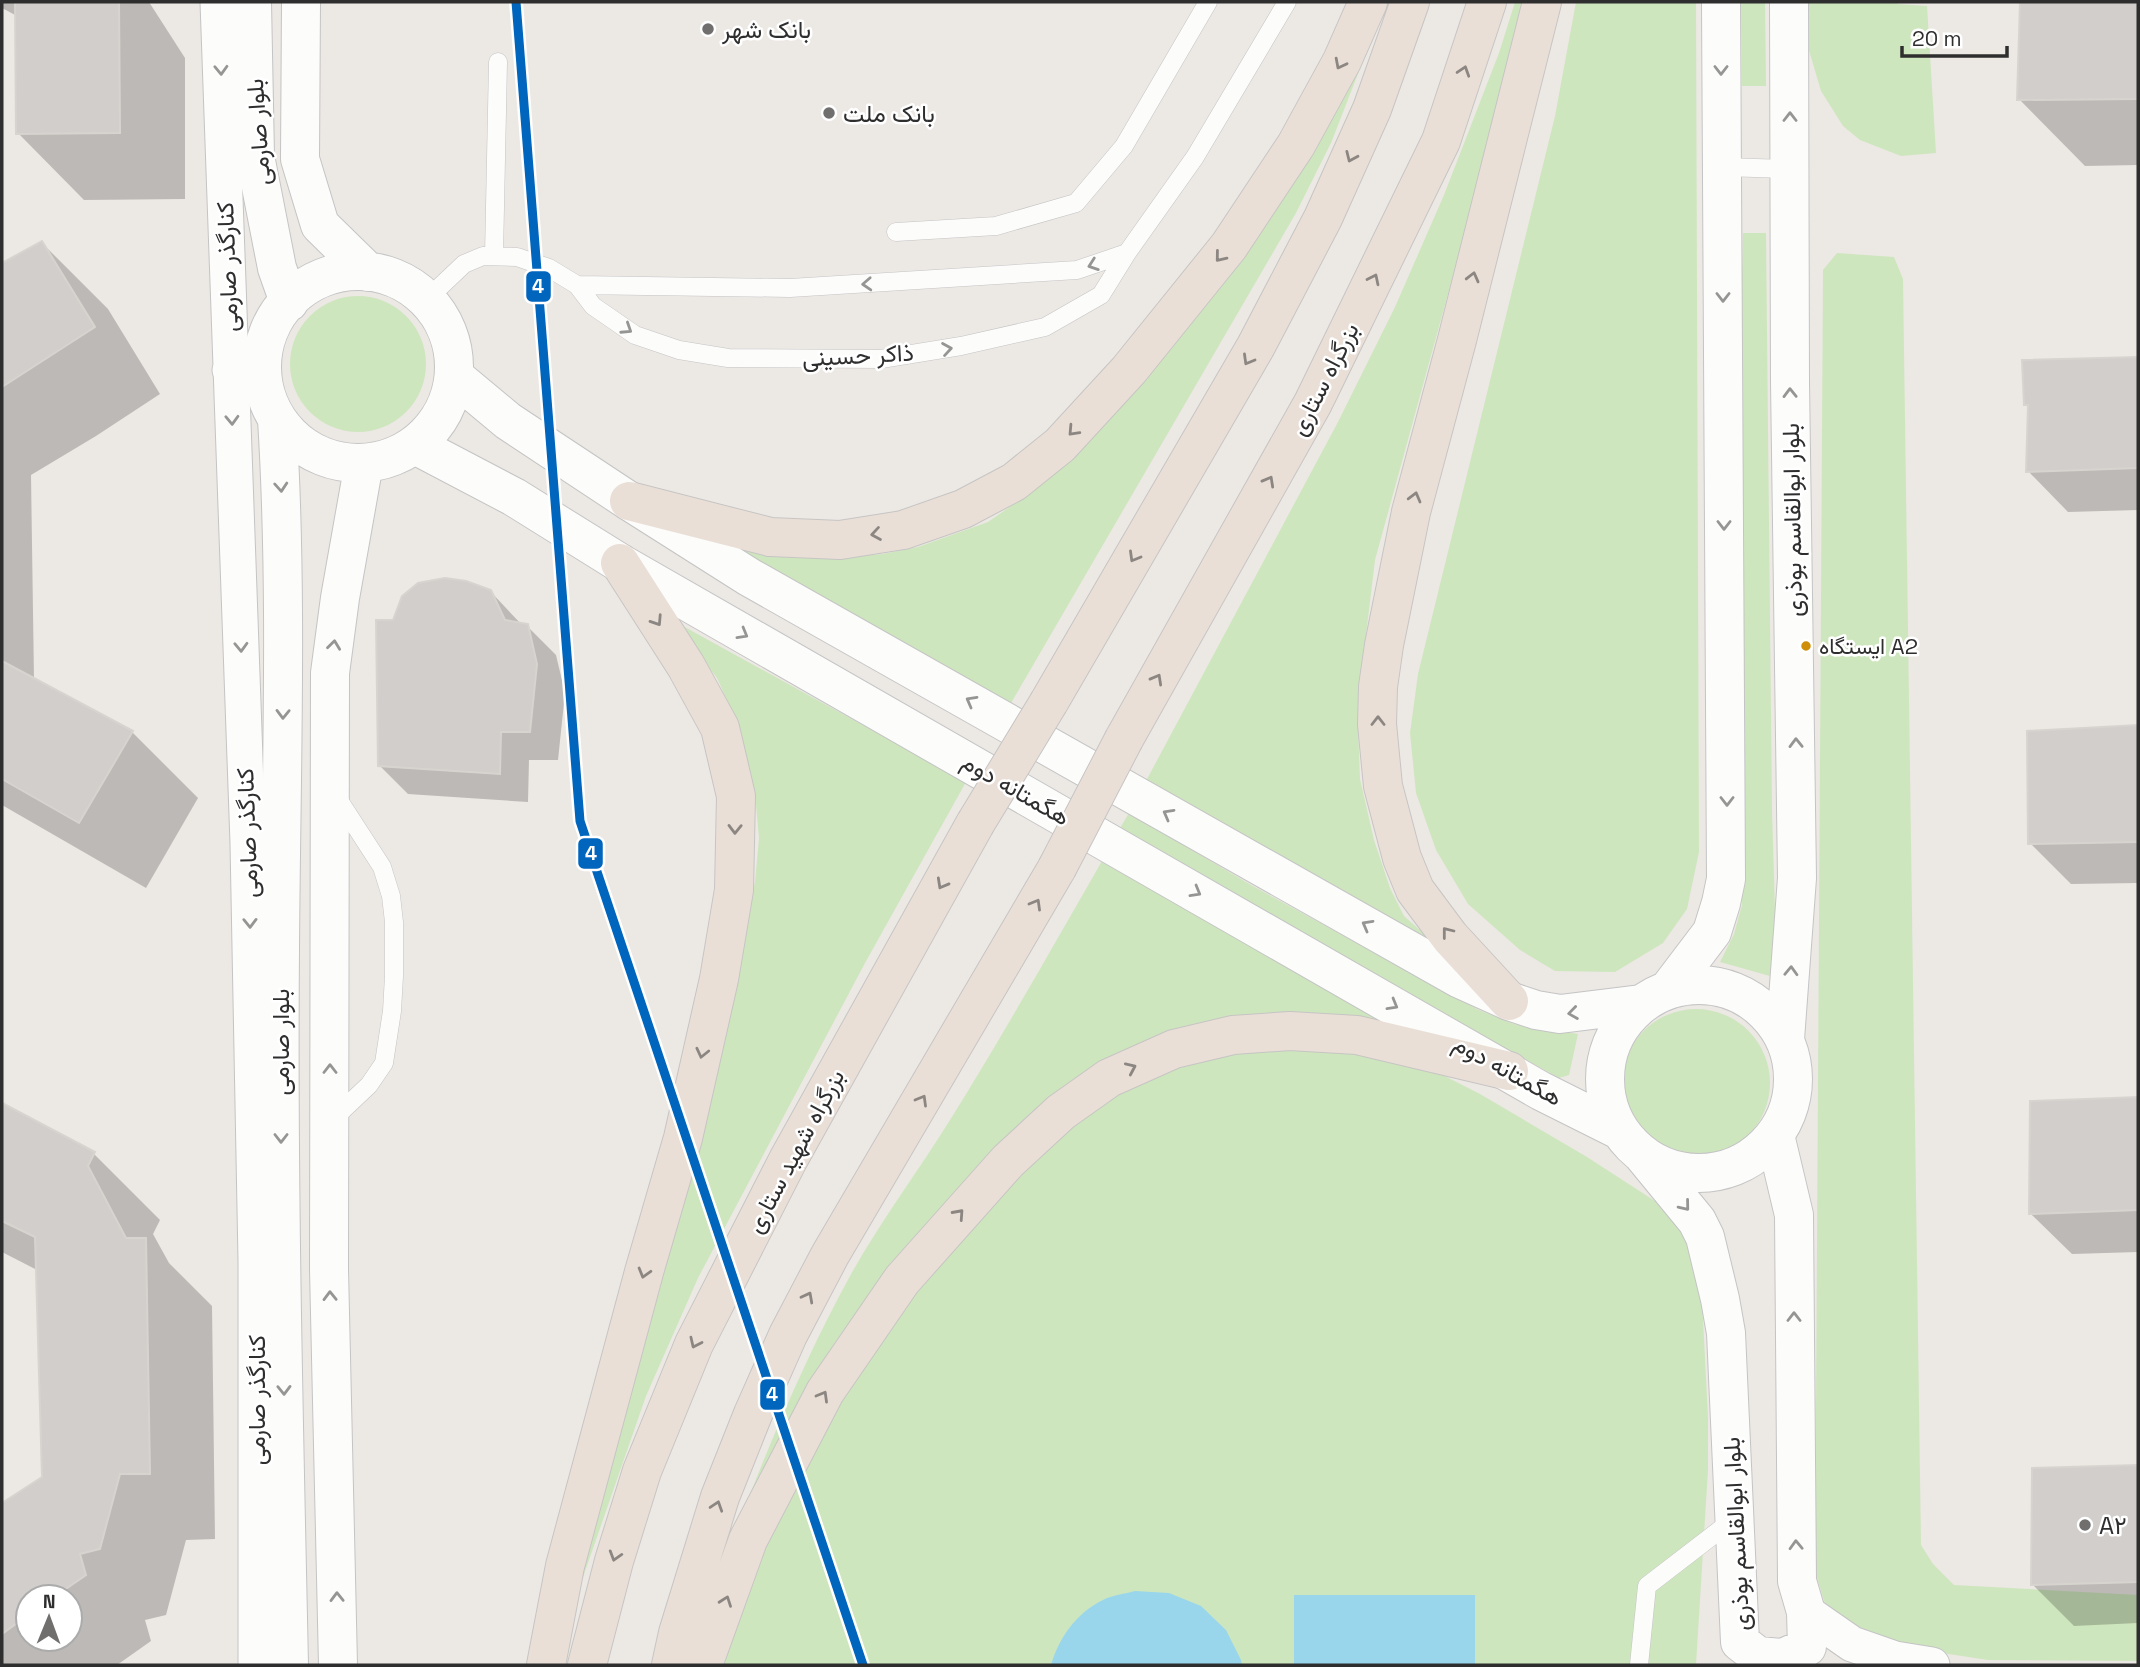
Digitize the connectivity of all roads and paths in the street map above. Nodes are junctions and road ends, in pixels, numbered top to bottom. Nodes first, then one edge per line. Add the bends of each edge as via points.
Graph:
1 (219, 2) edge
2 (252, 2) edge
3 (301, 2) edge
4 (1208, 2) edge
5 (1287, 2) edge
6 (1368, 2) edge
7 (1410, 2) edge
8 (1487, 2) edge
9 (1542, 2) edge
10 (1721, 2) edge
11 (1789, 2) edge
12 (498, 62) dead end
13 (1722, 167) junction
14 (1790, 169) junction
15 (896, 232) dead end
16 (1127, 253) junction
17 (494, 255) junction
18 (369, 272) junction
19 (577, 285) junction
20 (426, 300) junction
21 (289, 302) junction
22 (247, 370) junction
23 (454, 376) junction
24 (277, 419) junction
25 (415, 445) junction
26 (364, 463) junction
27 (629, 501) junction
28 (620, 563) junction
29 (330, 788) junction
30 (1654, 997) junction
31 (1509, 1001) junction
32 (1785, 1039) junction
33 (1509, 1072) junction
34 (330, 1123) junction
35 (1775, 1135) junction
36 (1630, 1142) junction
37 (269, 1343) junction
38 (331, 1345) junction
39 (1734, 1519) junction
40 (1806, 1612) junction
41 (1766, 1661) edge
42 (256, 1665) edge
43 (289, 1665) edge
44 (338, 1665) edge
45 (546, 1665) edge
46 (587, 1665) edge
47 (671, 1665) edge
48 (703, 1665) edge
49 (1639, 1665) edge
50 (1932, 1665) edge

1 -> 22 street, کنارگذر صارمی
2 - 21 main road, بلوار صارمی via 255,156 277,268
3 - 18 main road, بلوار صارمی via 300,159 320,225
4 - 15 lane via 1124,146 1076,203 996,226
5 - 16 lane, ذاکر حسینی via 1195,157
6 -> 27 highway via 1296,145 1229,246 1129,370 1060,445 1014,482 963,509 915,526 840,540 770,537
7 -> 46 highway, بزرگراه شهید ستاری, bridge via 1372,109 1323,218 1256,346 975,824 788,1160 694,1344 642,1471
47 -> 8 highway, بزرگراه ستاری, bridge via 720,1497 788,1335 830,1255 1057,868 1124,739 1314,403 1441,141
31 -> 9 highway via 1450,937 1415,890 1383,786 1378,687 1411,512
10 -> 13 main road
14 -> 11 main road, بلوار ابوالقاسم بوذری
12 - 17 lane
13 - 14 lane
13 -> 30 main road via 1726,879 1712,932
32 -> 14 main road, بلوار ابوالقاسم بوذری via 1797,878
16 -> 19 lane, ذاکر حسینی via 1077,270 790,288
19 -> 16 lane, ذاکر حسینی via 593,306 635,335 679,350 728,358 881,359 1045,327 1101,296
17 - 19 lane, ذاکر حسینی via 549,268
17 - 20 lane, ذاکر حسینی via 464,264
18 - 20 main road via 392,277
18 - 21 main road via 344,272 321,279
20 - 23 main road via 446,327
21 - 22 main road via 268,332 262,357
22 - 24 main road via 263,383
22 -> 37 street, کنارگذر صارمی via 248,843
23 - 25 main road via 448,402 434,426
23 - 27 main road via 508,421
24 - 26 main road via 305,448 343,462
24 -> 37 main road, بلوار صارمی via 284,622
25 - 26 main road
25 - 28 main road, هگمتانه دوم via 514,496
29 -> 26 main road, بلوار صارمی via 330,673
31 -> 27 main road via 1460,979 749,576
28 -> 33 main road, هگمتانه دوم
28 -> 45 highway via 687,666 720,728 736,796 734,890 683,1138 565,1566
34 -> 29 main road, بلوار صارمی
29 - 34 lane via 382,867 394,922 394,976 384,1063 369,1085
30 -> 31 main road via 1560,1014
30 - 32 main road via 1696,984 1724,988 1750,999
30 - 36 main road via 1621,1024 1609,1049 1604,1077 1608,1104
32 - 35 main road via 1793,1088
33 - 36 main road, هگمتانه دوم
48 -> 33 highway via 748,1540 825,1392 902,1280 1008,1161 1061,1112 1110,1078 1174,1049 1233,1035 1290,1031 1357,1035
38 -> 34 main road, بلوار صارمی
35 - 36 main road via 1754,1156 1727,1168 1698,1173 1668,1168
40 -> 35 main road, بلوار ابوالقاسم بوذری via 1797,1581 1794,1215
36 -> 39 main road, بلوار ابوالقاسم بوذری via 1697,1221 1713,1269 1727,1333
37 - 38 main road
37 - 42 street, کنارگذر صارمی
37 -> 43 main road, بلوار صارمی
44 -> 38 main road, بلوار صارمی
39 - 41 main road, بلوار ابوالقاسم بوذری via 1740,1642
39 - 49 lane via 1647,1586
40 - 41 main road, بلوار ابوالقاسم بوذری via 1807,1647
40 - 50 street via 1852,1644 1895,1659

